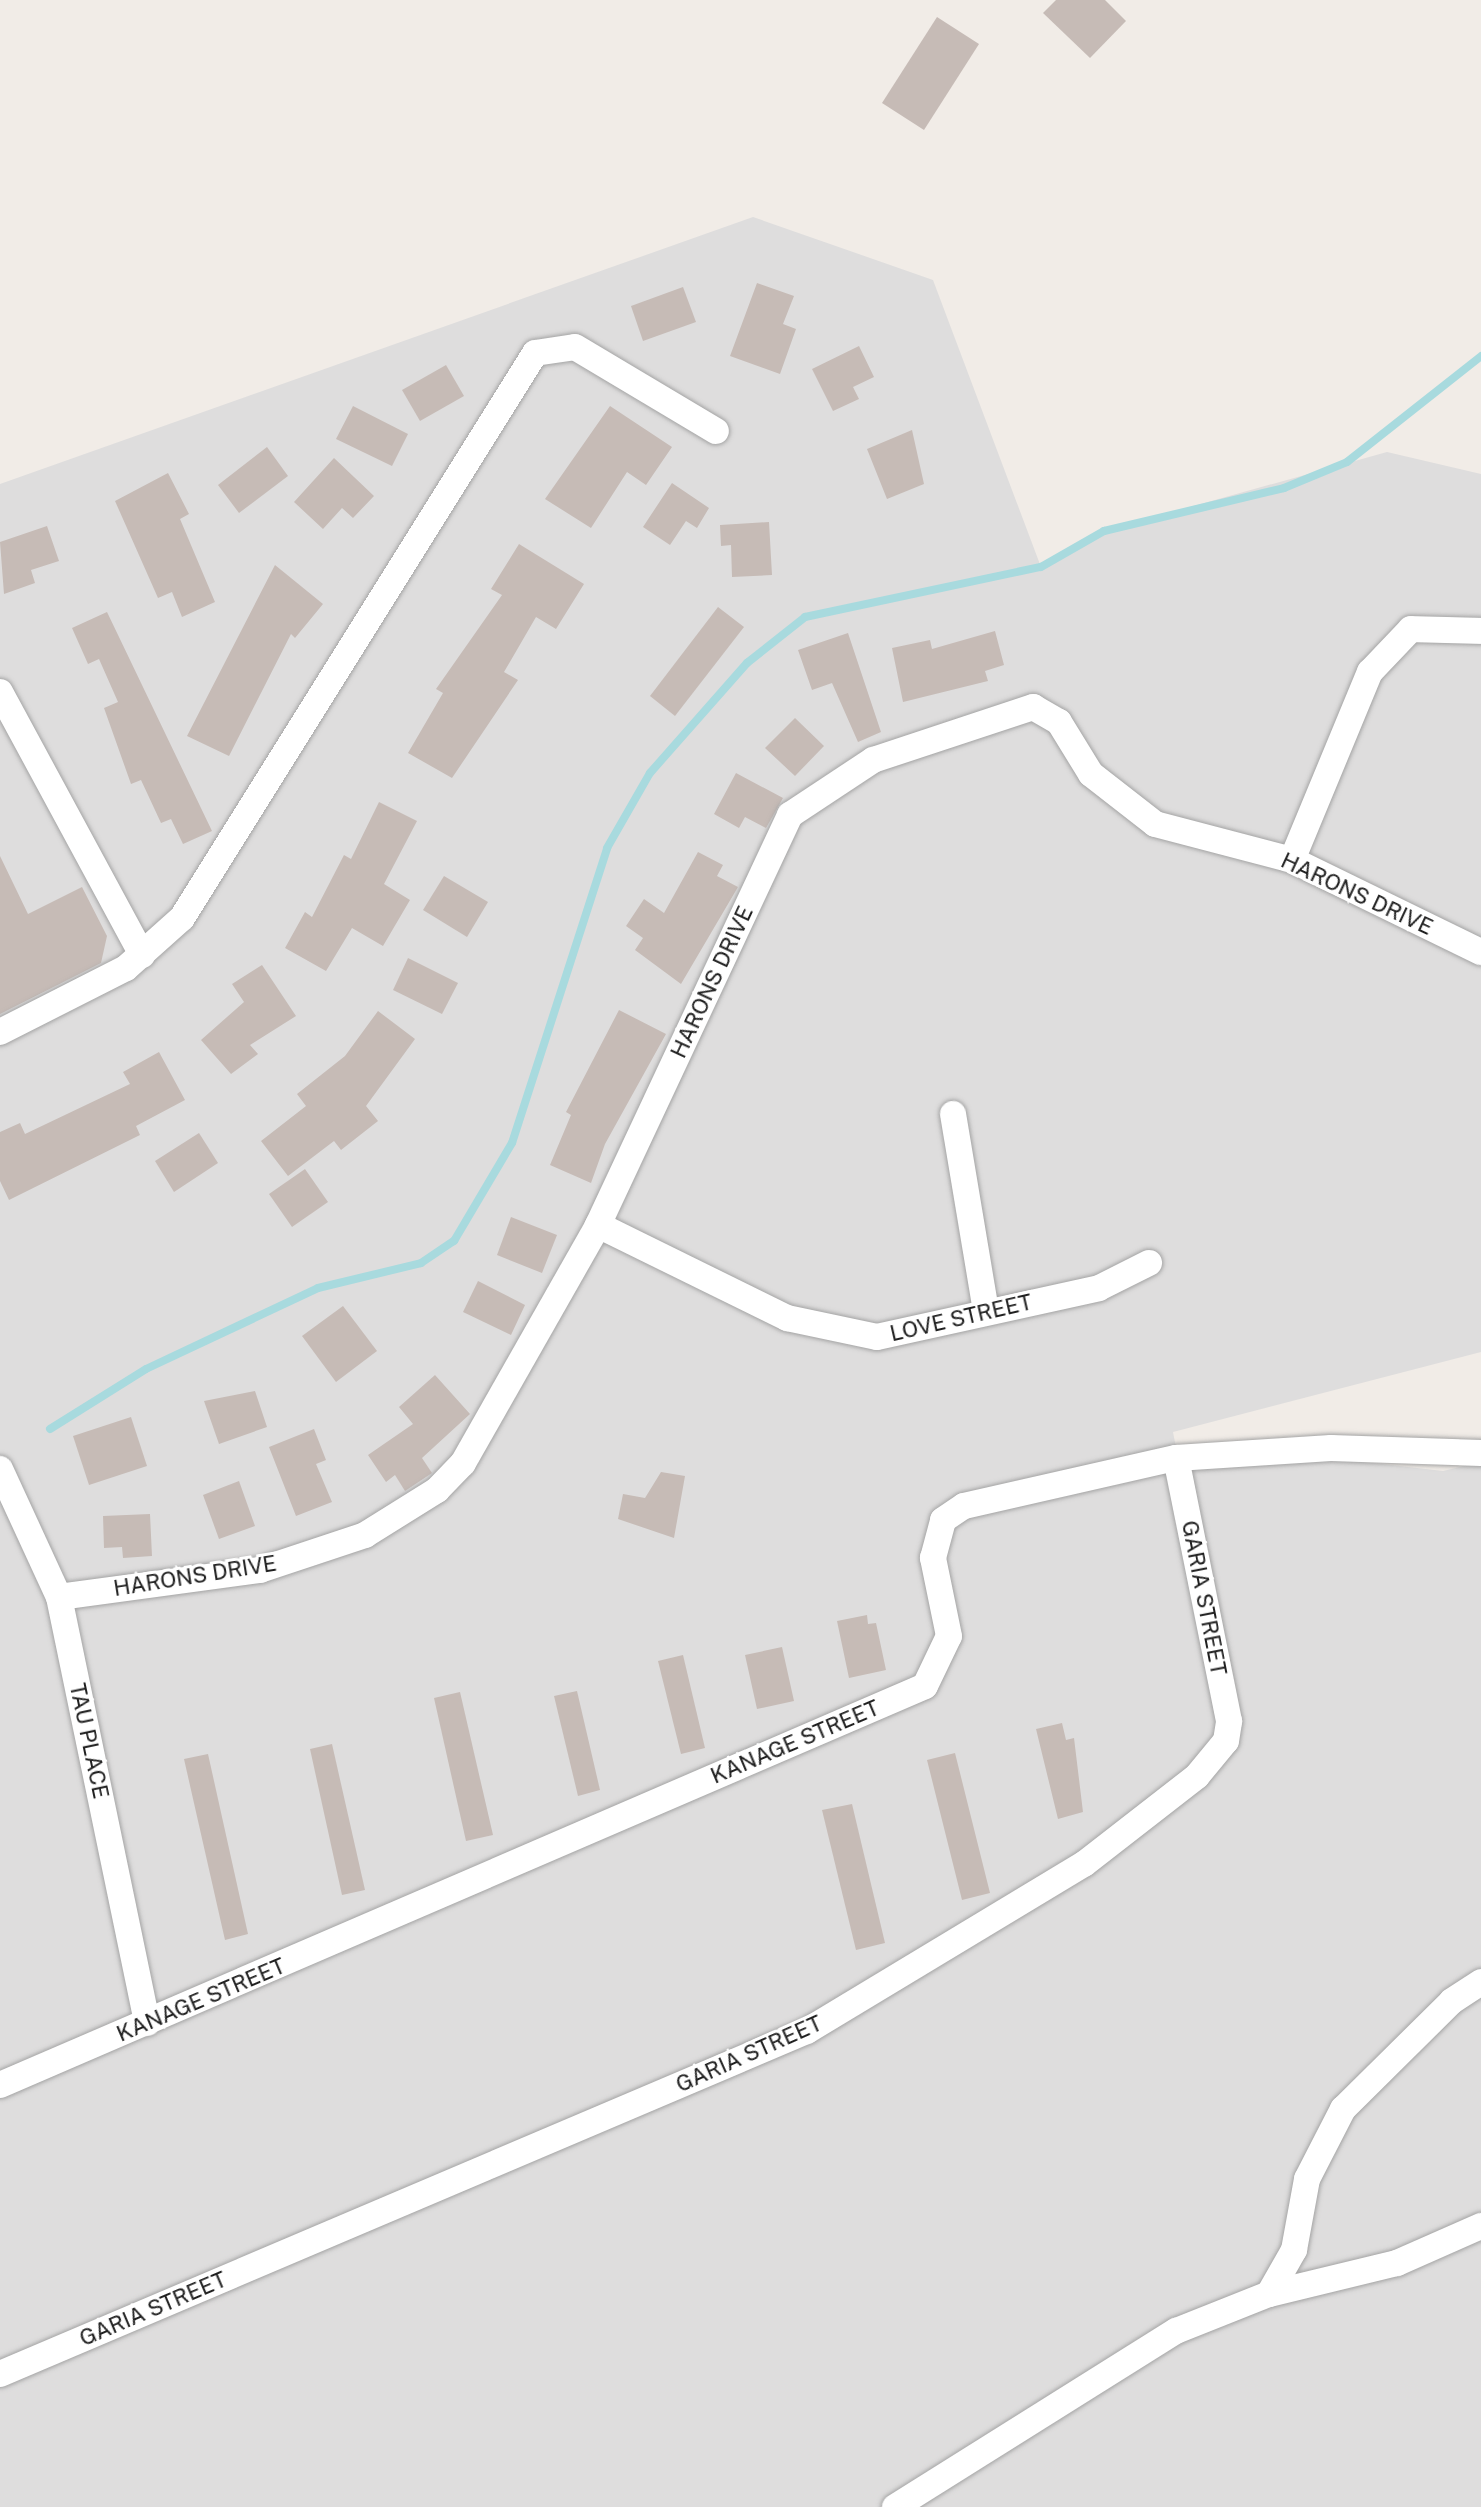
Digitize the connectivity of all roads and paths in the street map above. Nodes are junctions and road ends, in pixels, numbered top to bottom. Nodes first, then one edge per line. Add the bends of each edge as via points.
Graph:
1 (716, 431) dead end
2 (1481, 631) edge
3 (0, 692) edge
4 (1292, 860) junction
5 (1481, 952) edge
6 (142, 955) junction
7 (0, 1032) edge
8 (953, 1114) dead end
9 (598, 1225) junction
10 (1149, 1263) dead end
11 (986, 1311) junction
12 (1481, 1453) edge
13 (1176, 1458) junction
14 (0, 1469) edge
15 (59, 1597) junction
16 (1481, 1982) edge
17 (147, 2023) junction
18 (0, 2085) edge
19 (1481, 2226) edge
20 (1269, 2294) junction
21 (0, 2374) edge
22 (895, 2507) edge

1 - 6 street via 575,347 535,353 258,805 182,918
2 - 4 street via 1411,629 1370,672
3 - 6 street
4 - 5 street, HARONS DRIVE
4 - 9 street, HARONS DRIVE via 1155,824 1091,774 1059,722 1033,707 873,760 790,815
6 - 7 street
8 - 11 street
9 - 11 street, LOVE STREET via 824,1331 877,1337
9 - 15 street, HARONS DRIVE via 463,1463 425,1498 365,1535 260,1570
10 - 11 street, LOVE STREET via 1099,1288
12 - 13 street, KANAGE STREET via 1331,1448
13 - 17 street, KANAGE STREET via 964,1506 943,1520 933,1558 949,1636 925,1686
13 - 21 street, GARIA STREET via 1229,1721 1226,1741 1197,1776 1084,1864 807,2031
14 - 15 street, TAU PLACE
15 - 17 street, TAU PLACE
16 - 20 street via 1452,2001 1343,2109 1307,2179 1294,2250
17 - 18 street, KANAGE STREET
19 - 20 street via 1397,2263
20 - 22 street via 1176,2331

